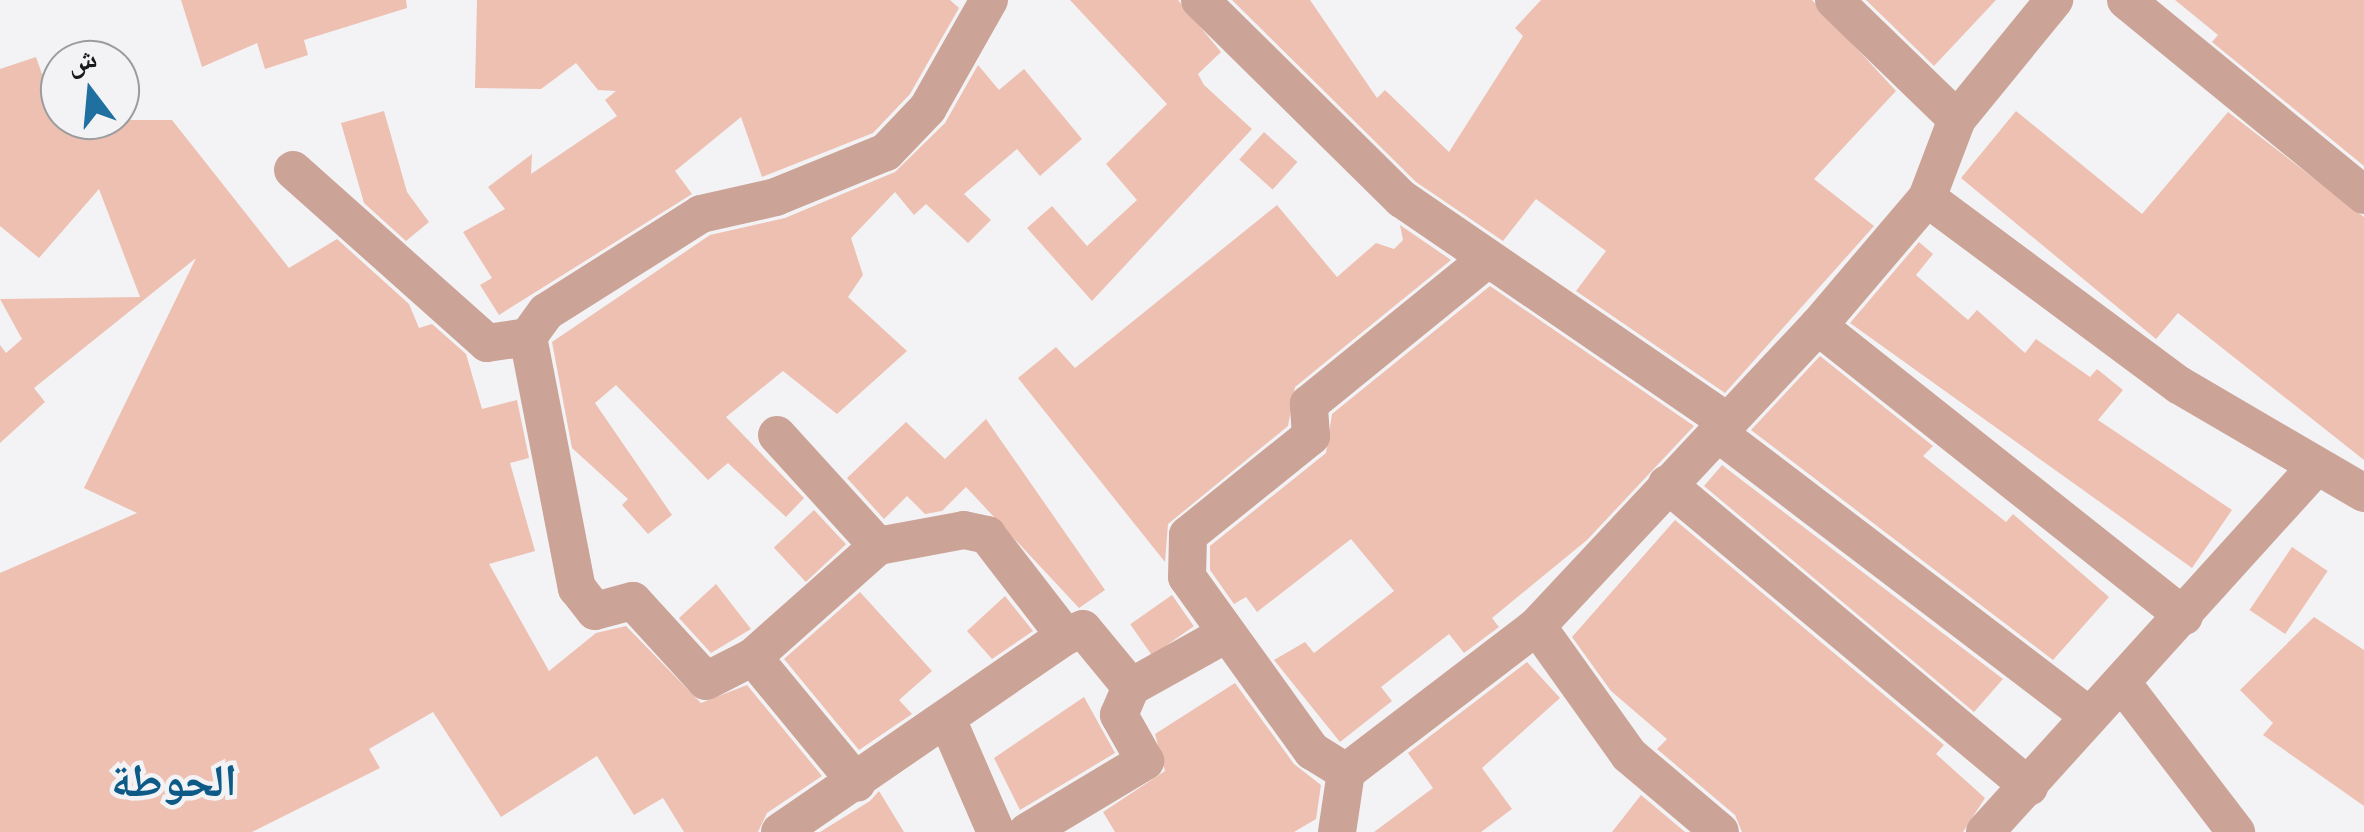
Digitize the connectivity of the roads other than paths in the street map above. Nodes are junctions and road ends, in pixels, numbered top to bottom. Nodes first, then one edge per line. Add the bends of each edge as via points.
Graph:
1 (988, 0) edge
2 (1200, 0) edge
3 (1834, 0) edge
4 (2054, 0) edge
5 (2126, 0) edge
6 (1957, 119) junction
7 (293, 170) dead end
8 (2364, 196) edge
9 (1927, 198) junction
10 (1486, 260) junction
11 (1818, 326) junction
12 (528, 338) junction
13 (1724, 428) junction
14 (778, 435) dead end
15 (2316, 468) junction
16 (1667, 484) junction
17 (2364, 493) edge
18 (878, 546) junction
19 (2184, 616) junction
20 (1537, 626) junction
21 (1226, 634) junction
22 (1065, 636) junction
23 (752, 657) junction
24 (2122, 683) junction
25 (1130, 687) junction
26 (2088, 715) junction
27 (948, 720) junction
28 (1346, 772) junction
29 (856, 783) junction
30 (2028, 787) junction
31 (780, 832) edge
32 (996, 832) edge
33 (1027, 832) edge
34 (1337, 832) edge
35 (1720, 832) edge
36 (1985, 832) edge
37 (2236, 832) edge

1 - 12 street via 928,108 886,152 776,197 701,214 546,312
2 - 10 street via 1388,186
3 - 6 street
4 - 6 street
5 - 8 street
6 - 9 street
7 - 12 street via 487,343
9 - 11 street
9 - 15 street via 2179,385
10 - 13 street
10 - 21 street via 1309,404 1311,436 1188,535 1181,563
11 - 13 street
11 - 19 street
12 - 23 street via 577,588 595,611 632,602 706,681
13 - 16 street
13 - 26 street
14 - 18 street
15 - 17 street
15 - 19 street
16 - 20 street
16 - 30 street
18 - 22 street via 987,535
18 - 23 street
19 - 24 street
20 - 28 street
20 - 35 street via 1629,756
21 - 25 street
21 - 28 street via 1312,752
22 - 25 street via 1083,629
22 - 27 street
23 - 29 street
24 - 26 street
24 - 37 street
25 - 33 street via 1119,715 1145,760
26 - 30 street
27 - 29 street
27 - 32 street
28 - 34 street
29 - 31 street
30 - 36 street

